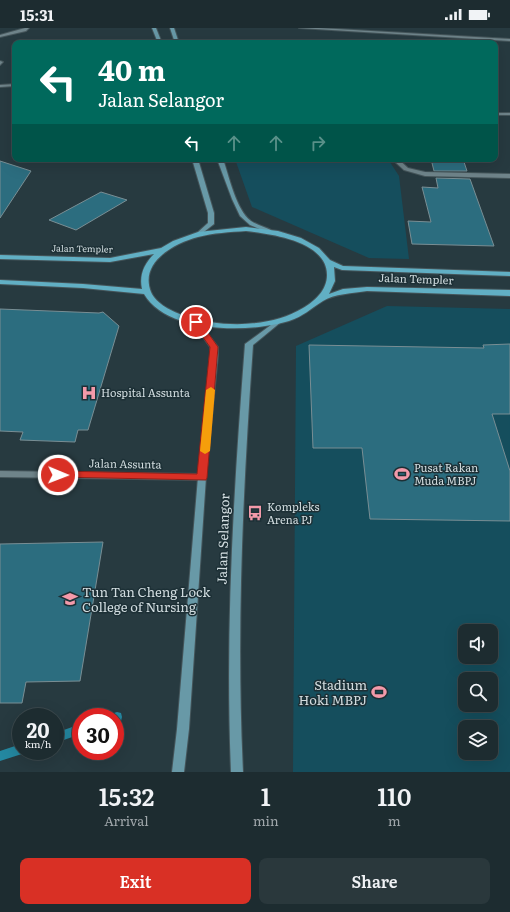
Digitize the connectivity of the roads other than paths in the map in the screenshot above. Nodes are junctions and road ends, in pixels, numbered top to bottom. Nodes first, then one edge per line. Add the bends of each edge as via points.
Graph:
1 (27, 28) edge
2 (154, 28) edge
3 (172, 28) edge
4 (301, 28) edge
5 (0, 36) edge
6 (159, 40) edge
7 (176, 40) edge
8 (510, 40) edge
9 (12, 85) edge
10 (0, 86) edge
11 (498, 114) edge
12 (510, 114) edge
13 (196, 162) edge
14 (221, 162) edge
15 (398, 162) edge
16 (510, 176) edge
17 (269, 231) junction
18 (200, 233) junction
19 (162, 250) junction
20 (0, 257) edge
21 (328, 262) junction
22 (510, 274) edge
23 (0, 282) edge
24 (146, 292) junction
25 (510, 293) edge
26 (323, 298) junction
27 (278, 321) junction
28 (196, 322) junction
29 (0, 474) edge
30 (202, 478) junction
31 (178, 772) edge
32 (237, 772) edge

1 - 5 street
2 - 6 main road
3 - 7 main road
4 - 8 street
9 - 10 street
11 - 12 street
13 - 18 main road via 212,213 211,224
14 - 17 main road via 243,215 248,221
15 - 16 street via 406,169 425,174
17 - 18 main road via 238,229
17 - 21 main road via 302,241 318,250
18 - 19 main road via 179,240
19 - 20 main road, Jalan Templer via 110,260
19 - 24 main road via 149,263 145,277
21 - 22 main road, Jalan Templer via 342,268 368,270
21 - 26 main road via 332,273 330,286
23 - 24 main road
24 - 28 main road via 168,311
25 - 26 main road, Jalan Templer via 367,289
26 - 27 main road via 305,311
27 - 28 main road via 225,326
27 - 32 main road, Jalan Selangor via 249,344 241,459 234,644
28 - 30 main road, Jalan Selangor via 214,347
29 - 30 street, Jalan Assunta
30 - 31 main road, Jalan Selangor

